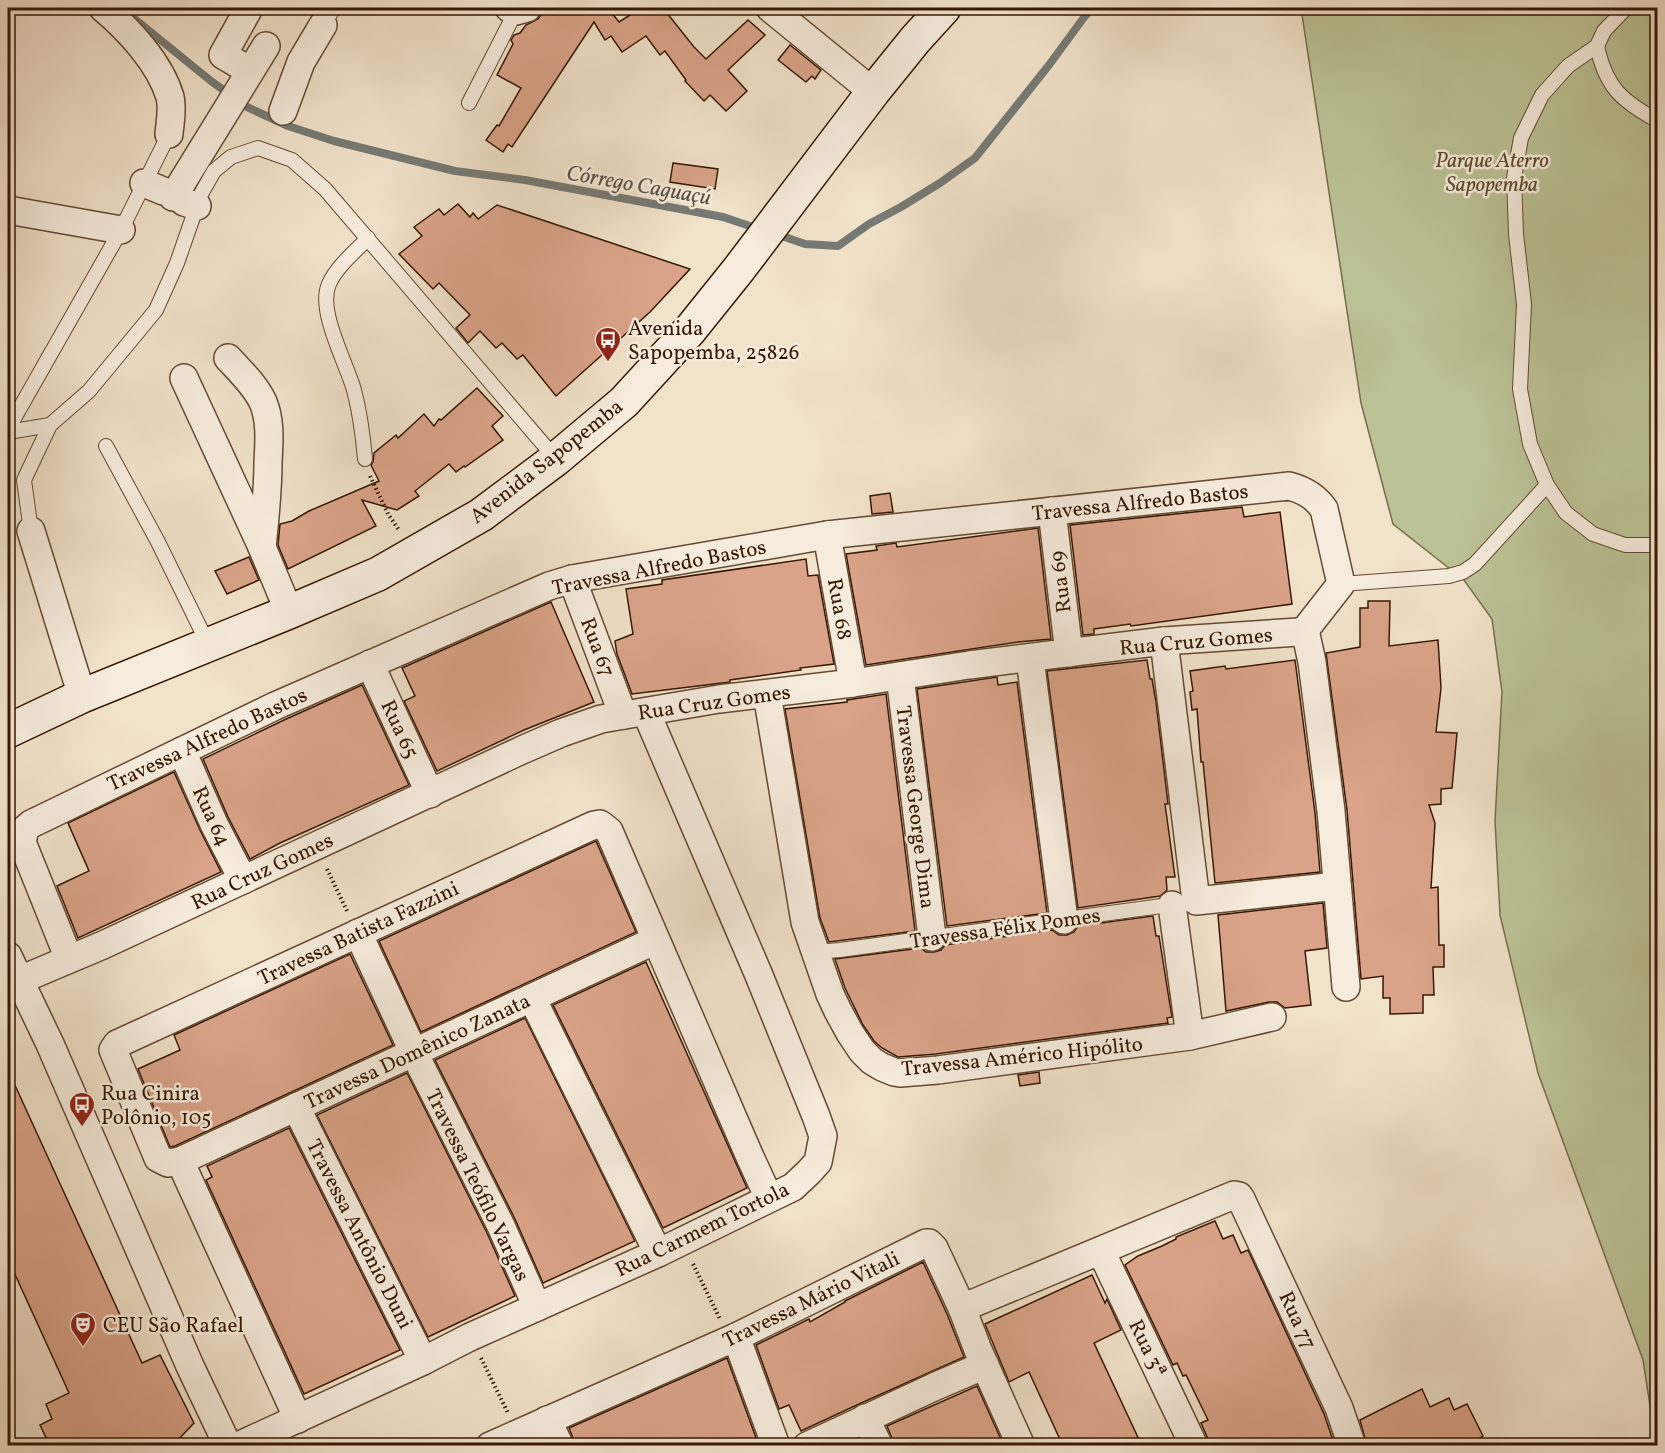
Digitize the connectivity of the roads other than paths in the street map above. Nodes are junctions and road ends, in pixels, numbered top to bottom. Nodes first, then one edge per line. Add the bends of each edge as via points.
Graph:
1 (103, 8) edge
2 (517, 8) edge
3 (770, 8) edge
4 (944, 8) edge
5 (1626, 8) edge
6 (244, 16) edge
7 (329, 16) edge
8 (1597, 46) junction
9 (284, 55) junction
10 (240, 65) dead end
11 (873, 92) junction
12 (469, 103) dead end
13 (283, 111) dead end
14 (1658, 121) edge
15 (168, 134) joint
16 (172, 196) junction
17 (8, 210) edge
18 (121, 230) junction
19 (368, 238) junction
20 (228, 358) dead end
21 (184, 378) dead end
22 (50, 425) junction
23 (8, 430) edge
24 (106, 446) dead end
25 (365, 459) road end
26 (555, 459) junction
27 (1547, 485) junction
28 (1052, 512) junction
29 (31, 531) joint
30 (827, 535) junction
31 (1658, 545) edge
32 (262, 547) junction
33 (572, 579) junction
34 (1341, 584) junction
35 (289, 612) junction
36 (1305, 630) junction
37 (1164, 641) junction
38 (208, 644) junction
39 (1069, 653) junction
40 (1030, 659) junction
41 (370, 664) junction
42 (900, 676) junction
43 (853, 683) junction
44 (767, 694) junction
45 (82, 696) junction
46 (635, 714) junction
47 (8, 731) edge
48 (182, 751) junction
49 (430, 794) junction
50 (243, 880) junction
51 (1337, 886) junction
52 (1184, 903) junction
53 (1064, 920) junction
54 (357, 933) junction
55 (932, 938) junction
56 (656, 940) junction
57 (815, 952) junction
58 (8, 956) edge
59 (69, 959) junction
60 (20, 980) junction
61 (1346, 987) dead end
62 (532, 998) junction
63 (1272, 1017) dead end
64 (1190, 1036) junction
65 (414, 1053) junction
66 (296, 1107) junction
67 (180, 1161) junction
68 (769, 1198) junction
69 (1101, 1251) junction
70 (658, 1253) junction
71 (537, 1307) junction
72 (962, 1308) junction
73 (736, 1337) junction
74 (423, 1361) junction
75 (985, 1365) junction
76 (865, 1418) junction
77 (298, 1419) junction
78 (547, 1420) junction
79 (228, 1446) edge
80 (238, 1446) edge
81 (490, 1446) edge
82 (560, 1446) edge
83 (776, 1446) edge
84 (807, 1446) edge
85 (879, 1446) edge
86 (1021, 1446) edge
87 (1194, 1446) edge
88 (1352, 1446) edge

1 - 15 street via 127,28 159,72 170,98
2 - 12 lane
3 - 11 street
4 - 11 main road, Avenida Sapopemba
5 - 8 lane via 1604,31
6 - 10 street via 223,55
7 - 9 street
8 - 14 lane via 1601,67 1611,85 1631,106
8 - 27 lane via 1568,66 1542,96 1521,138 1514,178 1524,304 1520,389 1530,444
9 - 13 street
9 - 16 street
11 - 26 main road, Avenida Sapopemba via 690,330 624,402
15 - 16 lane
16 - 18 lane
16 - 19 lane via 201,194 214,171 231,157 258,148 292,160 325,189
16 - 22 lane via 177,262 156,310 89,391
17 - 18 street
18 - 23 lane
19 - 25 lane via 335,273 325,298 354,390
19 - 26 lane
20 - 32 street via 253,385 268,419 267,505
21 - 32 street
22 - 23 lane
22 - 29 lane via 24,480
24 - 38 lane
26 - 35 main road, Avenida Sapopemba via 481,515 414,554
27 - 31 lane via 1566,513 1593,534 1625,545
27 - 34 lane via 1475,564 1463,572 1428,579
28 - 30 street, Travessa Alfredo Bastos
28 - 34 street, Travessa Alfredo Bastos via 1289,486 1311,494 1324,509
28 - 39 street, Rua 69
29 - 45 street
30 - 33 street, Travessa Alfredo Bastos
30 - 43 street, Rua 68
32 - 35 street
33 - 41 street, Travessa Alfredo Bastos
33 - 46 street, Rua 67
34 - 36 street
35 - 38 main road, Avenida Sapopemba
36 - 37 street, Rua Cruz Gomes
36 - 51 street via 1316,692
37 - 39 street, Rua Cruz Gomes
37 - 52 street
38 - 45 main road, Avenida Sapopemba
39 - 40 street, Rua Cruz Gomes
40 - 42 street, Rua Cruz Gomes
40 - 53 street
41 - 48 street, Travessa Alfredo Bastos
41 - 49 street, Rua 65
42 - 43 street, Rua Cruz Gomes
42 - 55 street, Travessa George Dima
43 - 44 street, Rua Cruz Gomes
44 - 46 street, Rua Cruz Gomes
44 - 57 street via 805,922
45 - 47 main road, Avenida Sapopemba
46 - 49 street, Rua Cruz Gomes via 561,733
46 - 68 street, Rua Carmem Tortola via 758,973 823,1136 818,1162 793,1187
48 - 50 street, Rua 64
48 - 59 street, Travessa Alfredo Bastos via 25,830 24,848
49 - 50 street, Rua Cruz Gomes
50 - 59 street, Rua Cruz Gomes
51 - 52 street
51 - 61 street
52 - 53 lane, Travessa Félix Pomes
52 - 64 street
53 - 55 lane, Travessa Félix Pomes
54 - 56 street, Travessa Batista Fazzini via 600,824 609,831
54 - 65 street, Travessa Teófilo Vargas
54 - 67 street, Travessa Batista Fazzini via 113,1048 158,1158 168,1163
55 - 57 lane, Travessa Félix Pomes
56 - 62 street, Travessa Domênico Zanata
56 - 68 street
57 - 64 street, Travessa Américo Hipólito via 850,1034 872,1061 894,1072 939,1070
58 - 60 street
59 - 60 street, Rua Cruz Gomes
60 - 79 street
62 - 65 street, Travessa Domênico Zanata
62 - 70 street
63 - 64 street, Travessa Américo Hipólito
65 - 66 street, Travessa Domênico Zanata
65 - 71 street, Travessa Teófilo Vargas
66 - 67 street, Travessa Domênico Zanata
66 - 74 street, Travessa Antônio Duni
67 - 77 street
68 - 70 street, Rua Carmem Tortola
69 - 72 street
69 - 87 street, Rua 3ª
69 - 88 street, Rua 77 via 1239,1196 1340,1408
70 - 71 street, Rua Carmem Tortola
71 - 74 street, Rua Carmem Tortola
72 - 73 street, Travessa Mário Vitali via 933,1248 926,1243
72 - 75 street, Travessa Mário Vitali
73 - 78 street, Travessa Mário Vitali
73 - 83 street
74 - 77 street, Rua Carmem Tortola
75 - 76 street
75 - 86 street, Travessa Mário Vitali
76 - 84 street
76 - 85 street
77 - 80 street, Rua Carmem Tortola
78 - 81 street, Travessa Mário Vitali
78 - 82 street

